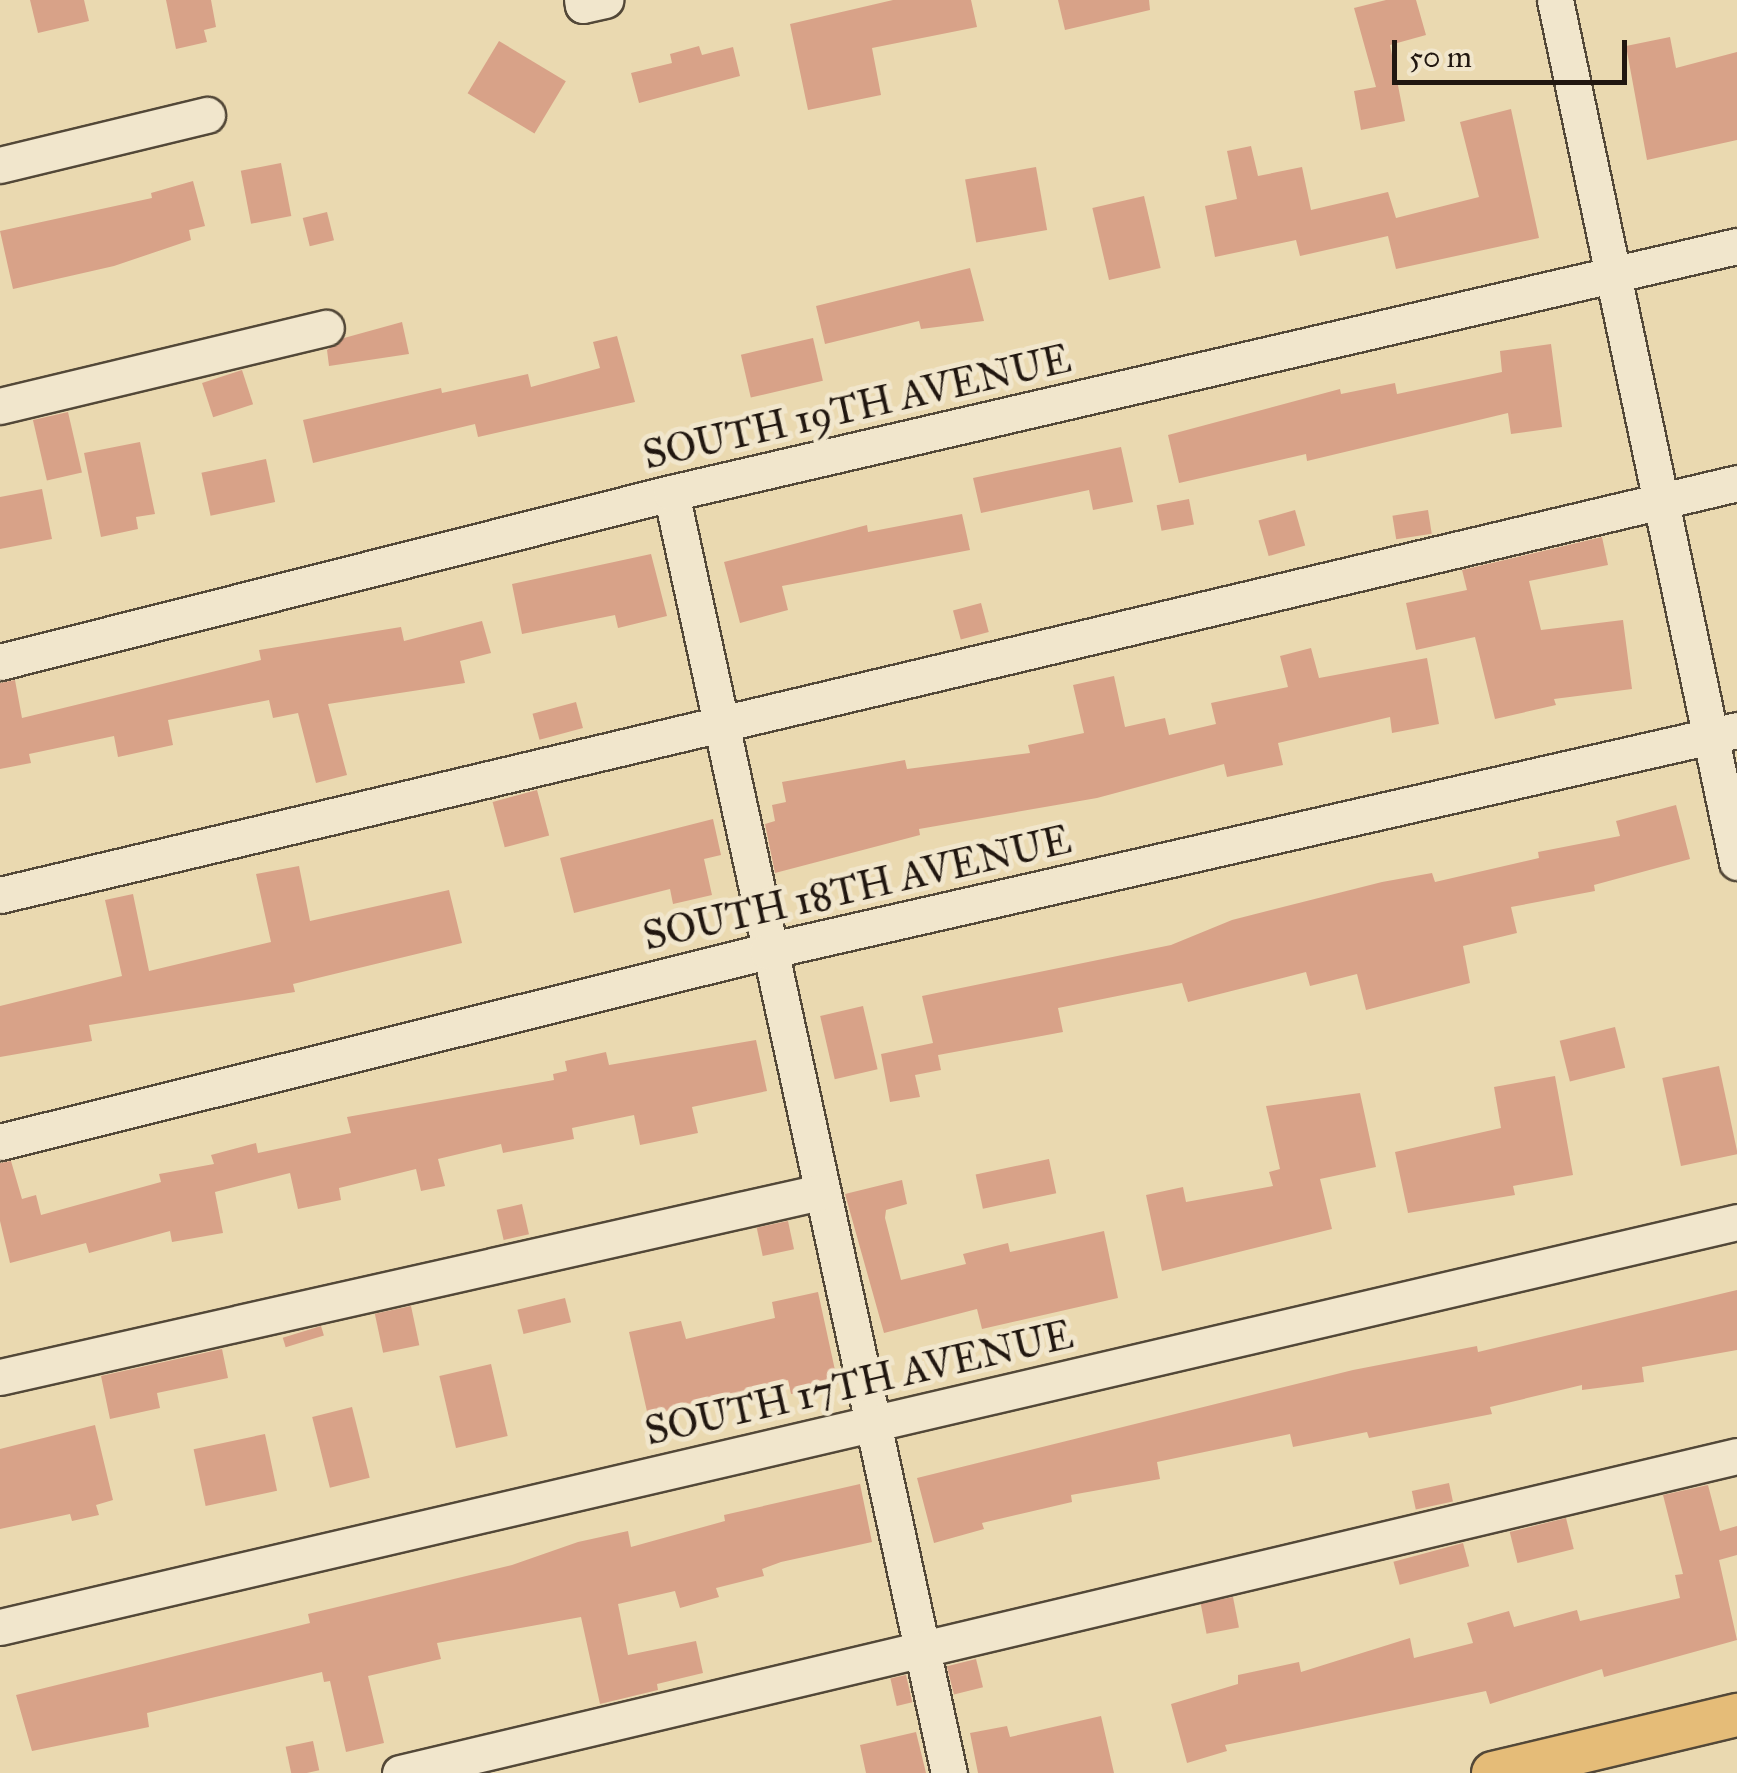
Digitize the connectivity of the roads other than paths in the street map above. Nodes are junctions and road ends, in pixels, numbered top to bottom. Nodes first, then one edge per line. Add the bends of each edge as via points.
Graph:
1 (1555, 0) edge
2 (207, 115) dead end
3 (0, 165) edge
4 (1737, 246) edge
5 (1616, 275) junction
6 (326, 328) dead end
7 (0, 406) edge
8 (1737, 483) edge
9 (672, 493) junction
10 (1662, 500) junction
11 (0, 662) edge
12 (720, 727) junction
13 (1723, 733) edge
14 (1737, 862) edge
15 (0, 895) edge
16 (766, 951) junction
17 (0, 1142) edge
18 (820, 1192) junction
19 (1737, 1222) edge
20 (0, 1377) edge
21 (872, 1424) junction
22 (1737, 1456) edge
23 (0, 1627) edge
24 (921, 1648) junction
25 (1737, 1716) edge
26 (400, 1773) edge
27 (949, 1773) edge
28 (1493, 1773) edge

1 - 5 street
2 - 3 street
4 - 5 street, SOUTH 19TH AVENUE
5 - 9 street, SOUTH 19TH AVENUE
5 - 10 street
6 - 7 street
8 - 10 street
9 - 11 street, SOUTH 19TH AVENUE
9 - 12 street
10 - 12 street
10 - 13 street
12 - 15 street
12 - 16 street
13 - 14 street
13 - 16 street, SOUTH 18TH AVENUE
16 - 17 street, SOUTH 18TH AVENUE
16 - 18 street
18 - 20 street
18 - 21 street
19 - 21 street, SOUTH 17TH AVENUE
21 - 23 street, SOUTH 17TH AVENUE
21 - 24 street
22 - 24 street
24 - 26 street
24 - 27 street
25 - 28 main road

